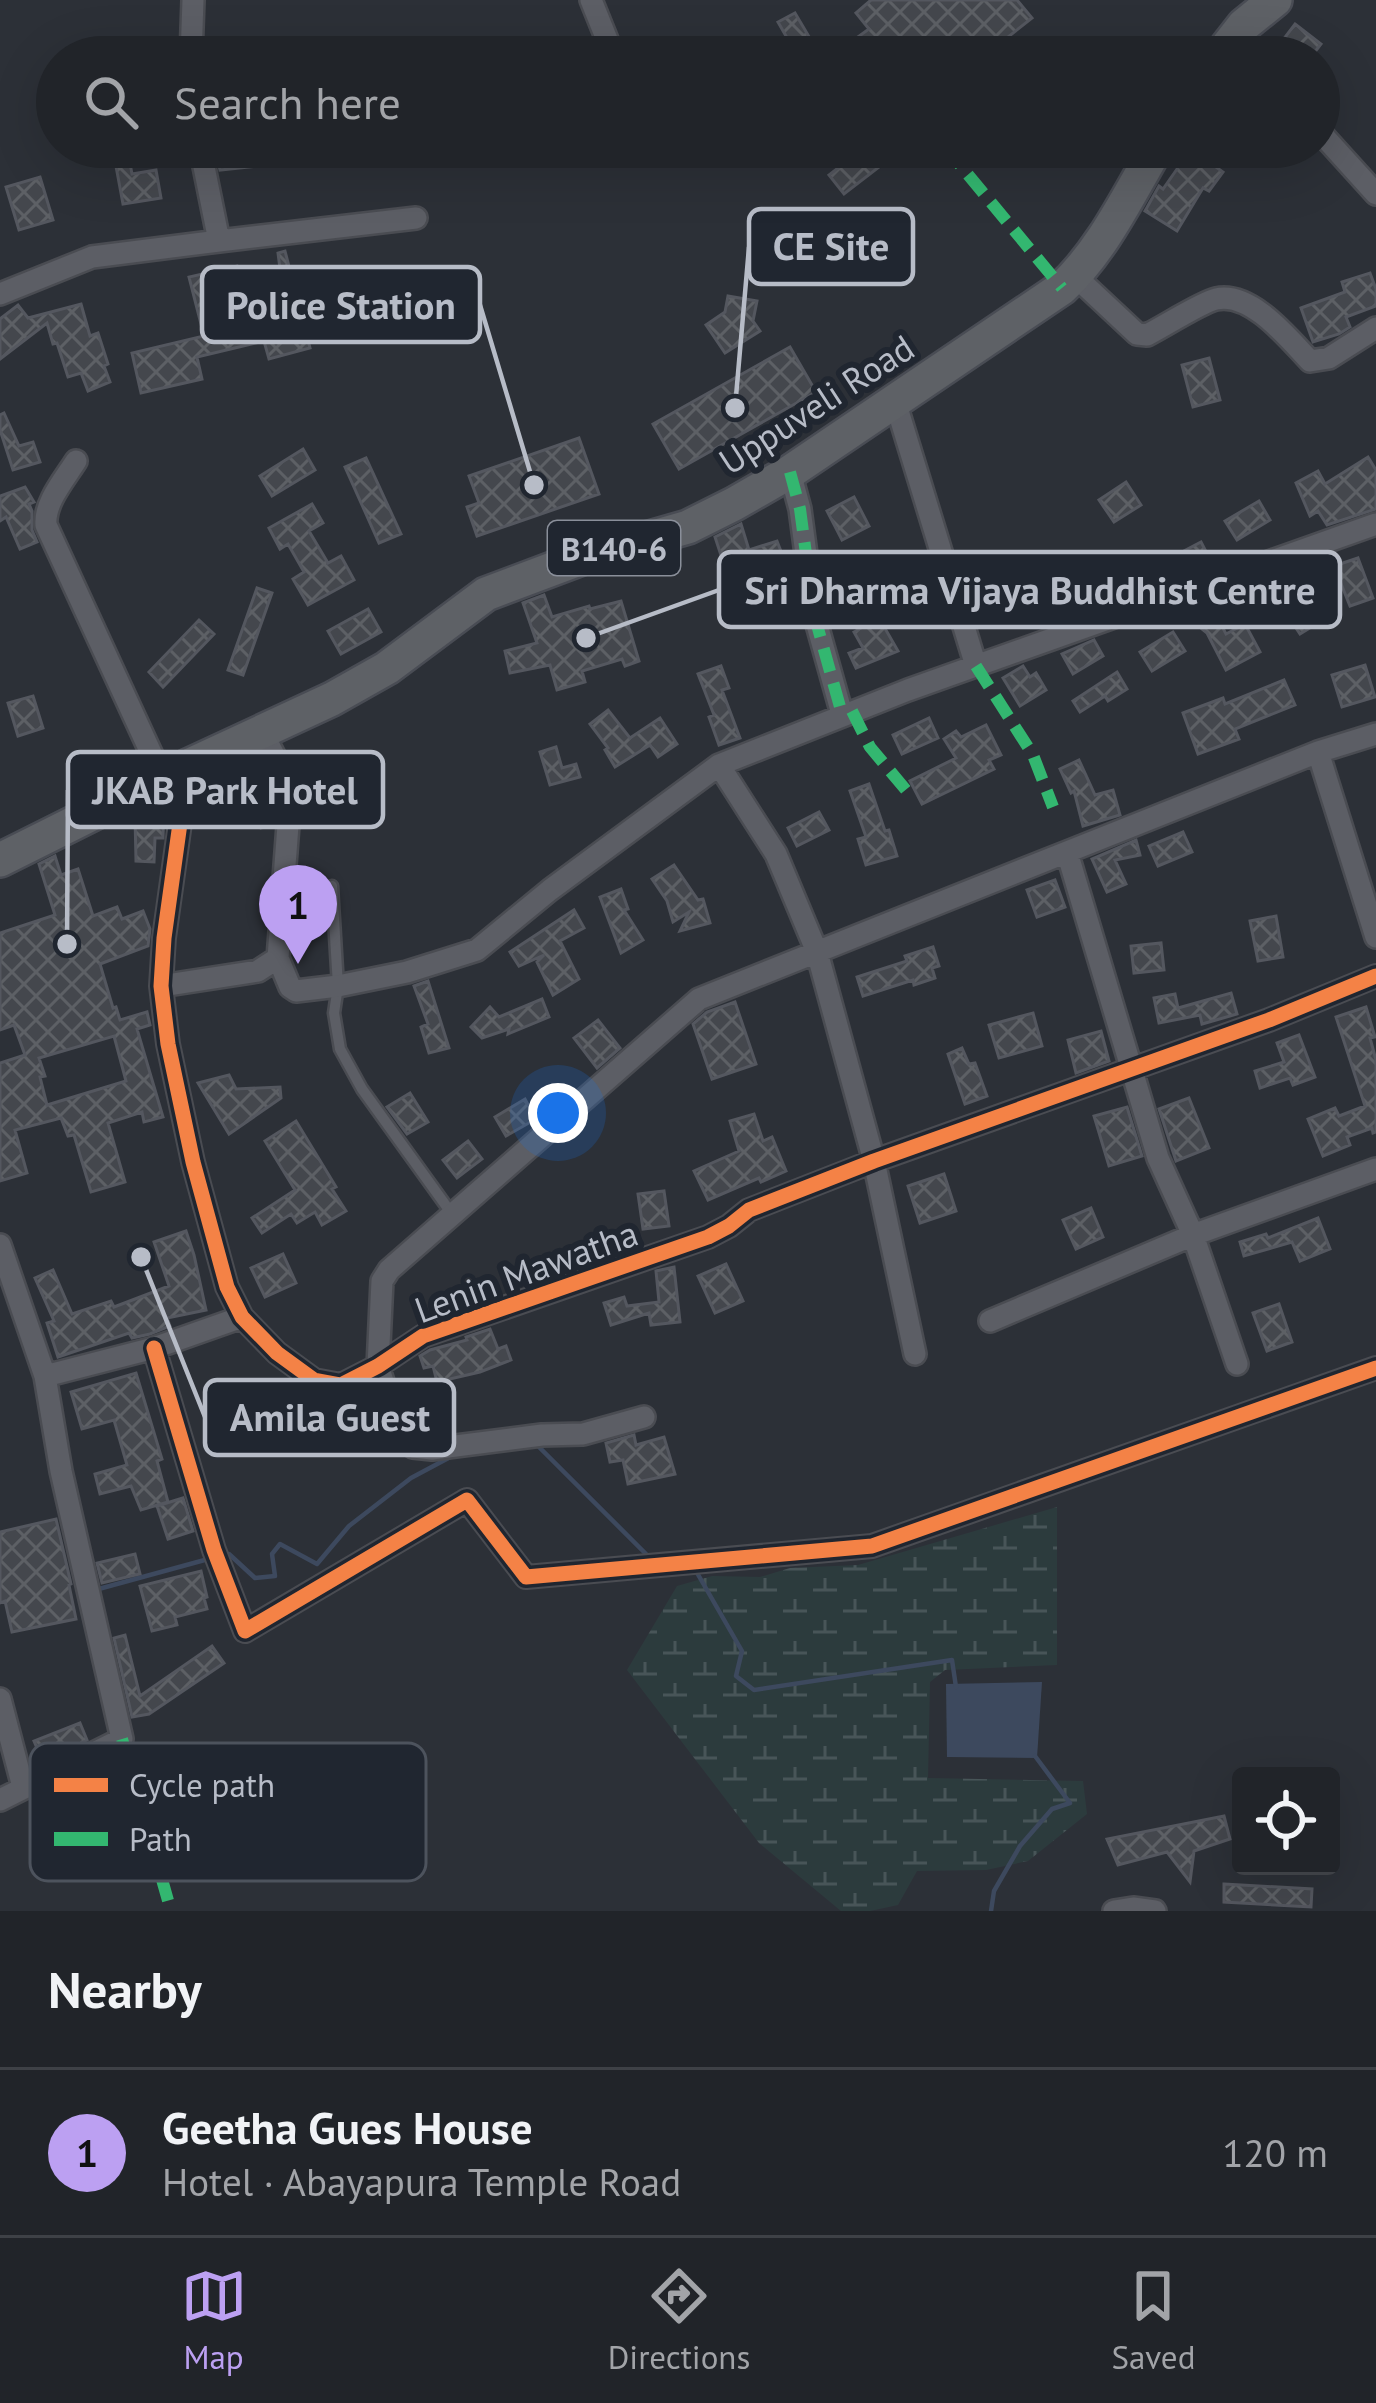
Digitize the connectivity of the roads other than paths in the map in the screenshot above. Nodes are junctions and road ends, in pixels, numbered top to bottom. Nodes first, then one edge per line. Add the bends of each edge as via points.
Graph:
1 (193, 0) edge
2 (591, 0) edge
3 (1275, 0) edge
4 (192, 36) edge
5 (606, 36) edge
6 (1237, 36) edge
7 (1340, 154) edge
8 (204, 168) edge
9 (1144, 168) edge
10 (1376, 194) edge
11 (416, 218) dead end
12 (219, 241) junction
13 (1075, 276) junction
14 (0, 294) edge
15 (1376, 328) edge
16 (895, 401) junction
17 (76, 461) dead end
18 (790, 472) junction
19 (1376, 524) edge
20 (976, 666) junction
21 (842, 715) junction
22 (262, 732) junction
23 (1376, 734) edge
24 (1318, 752) junction
25 (719, 765) junction
26 (176, 772) junction
27 (1067, 852) junction
28 (0, 860) edge
29 (332, 886) dead end
30 (1376, 937) edge
31 (817, 952) junction
32 (278, 958) junction
33 (1376, 976) edge
34 (161, 986) junction
35 (338, 986) junction
36 (1130, 1067) junction
37 (874, 1161) junction
38 (1376, 1169) edge
39 (452, 1214) junction
40 (1193, 1235) junction
41 (0, 1245) edge
42 (242, 1317) junction
43 (990, 1322) dead end
44 (154, 1348) junction
45 (915, 1354) dead end
46 (1237, 1364) dead end
47 (379, 1366) junction
48 (1376, 1368) edge
49 (45, 1376) junction
50 (644, 1417) dead end
51 (0, 1699) edge
52 (114, 1743) edge
53 (30, 1784) edge
54 (23, 1787) junction
55 (0, 1800) edge
56 (1114, 1911) edge
57 (1155, 1911) edge

1 - 4 street
2 - 5 street
3 - 6 main road
7 - 10 street
8 - 12 street
9 - 13 main road, Uppuveli Road / B140-6
11 - 12 street
12 - 14 street via 92,257
13 - 15 street via 1136,334 1217,298 1262,313 1310,361
13 - 16 main road, Uppuveli Road / B140-6
16 - 18 main road, Uppuveli Road / B140-6
16 - 20 street
17 - 26 street via 46,526
18 - 21 street via 814,614
18 - 22 main road, Uppuveli Road / B140-6 via 688,527 486,594 387,668
19 - 20 street
20 - 21 street
21 - 25 street
22 - 26 main road, Uppuveli Road / B140-6
22 - 32 street via 289,812
23 - 24 street
24 - 27 street
24 - 30 street
25 - 31 street via 776,854
25 - 35 street via 477,950
26 - 28 main road, Uppuveli Road / B140-6
26 - 34 street, Lenin Mawatha
27 - 31 street
27 - 36 street
29 - 35 lane
31 - 37 street
31 - 39 street via 699,999
32 - 34 street via 258,971
32 - 35 street via 296,991
33 - 36 street, Lenin Mawatha
34 - 42 street, Lenin Mawatha via 194,1162 226,1287
35 - 39 lane via 340,1048
36 - 37 street, Lenin Mawatha
36 - 40 street via 1157,1159
37 - 45 street
37 - 47 street, Lenin Mawatha via 749,1210 708,1237 423,1336
38 - 40 street
39 - 47 street via 382,1281
40 - 43 street
40 - 46 street
41 - 49 street
42 - 44 street
42 - 47 street, Lenin Mawatha via 314,1380 341,1385
44 - 48 street via 245,1631 466,1500 526,1577 872,1546
44 - 49 street
47 - 50 street via 400,1437 412,1447 584,1435
49 - 52 street via 122,1739
51 - 54 street
53 - 54 street
54 - 55 street
56 - 57 street

